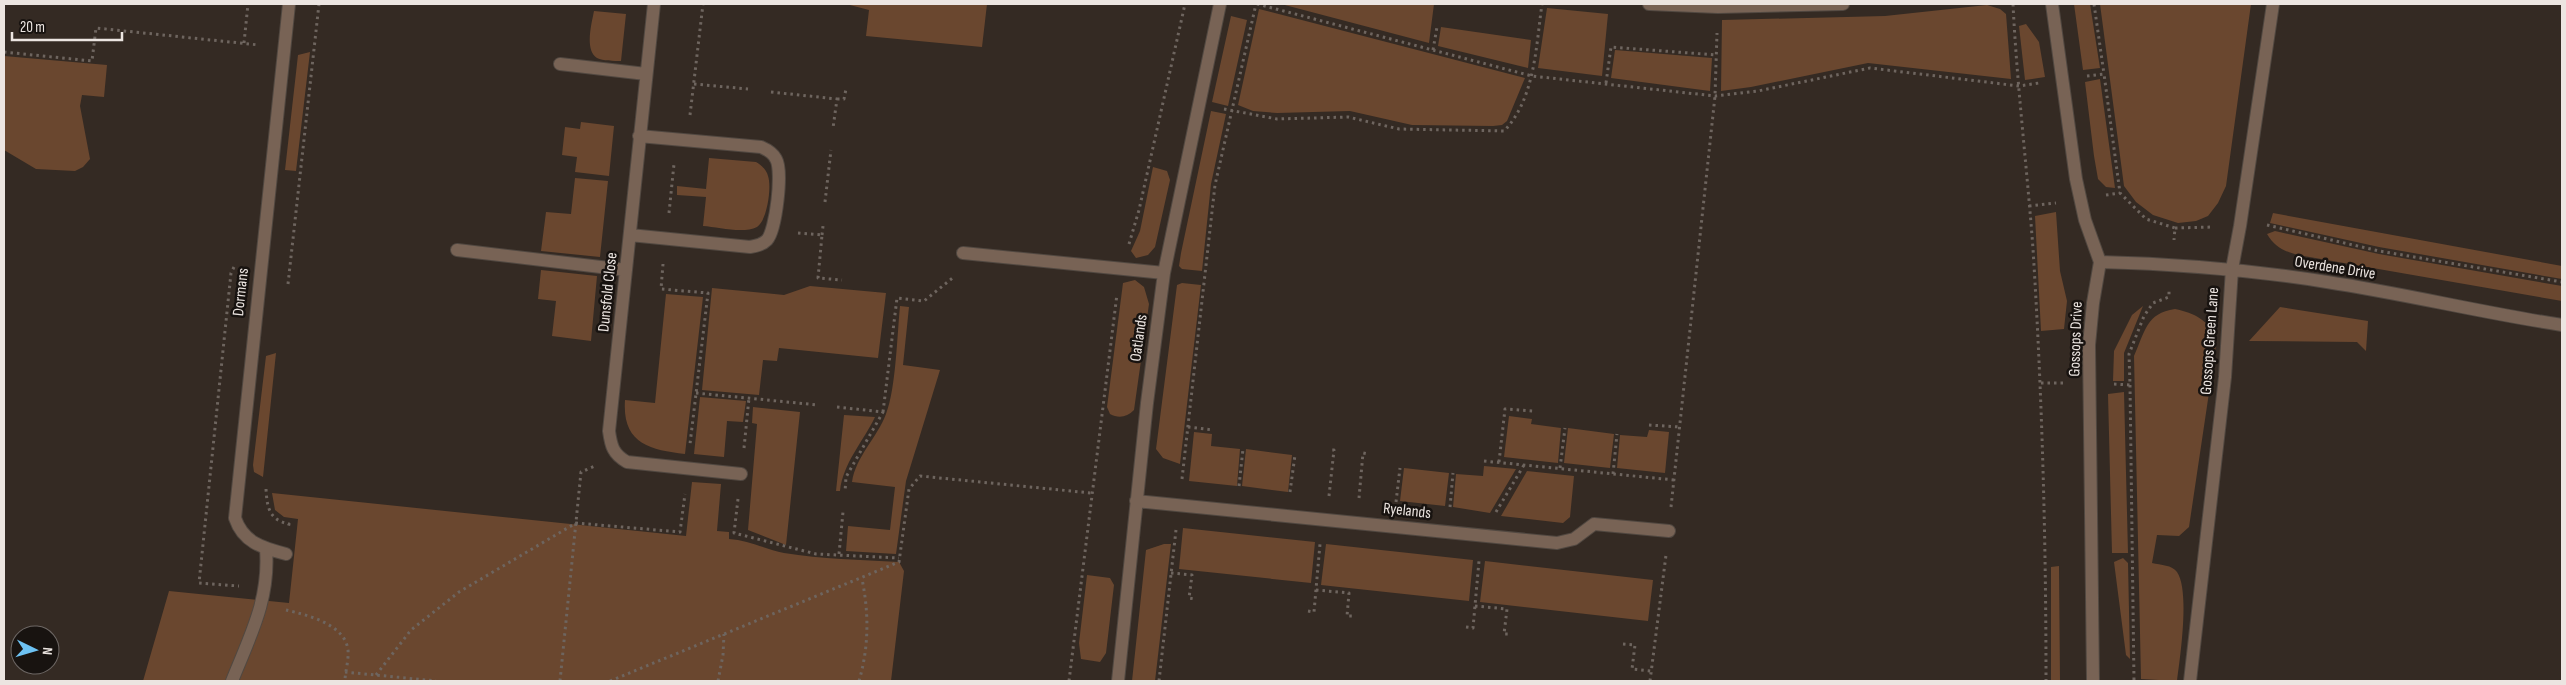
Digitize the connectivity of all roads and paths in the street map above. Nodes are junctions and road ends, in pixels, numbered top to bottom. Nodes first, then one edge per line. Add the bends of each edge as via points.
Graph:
1 (248, 4) edge
2 (289, 4) edge
3 (319, 4) edge
4 (654, 4) edge
5 (703, 4) edge
6 (1185, 4) edge
7 (1220, 4) edge
8 (1257, 4) edge
9 (1542, 4) edge
10 (1649, 4) edge
11 (1843, 4) edge
12 (2013, 4) edge
13 (2052, 4) edge
14 (2094, 4) edge
15 (2273, 4) edge
16 (1718, 7) junction
17 (1437, 27) dead end
18 (244, 43) junction
19 (284, 48) junction
20 (1433, 50) junction
21 (4, 52) edge
22 (1716, 54) junction
23 (560, 64) dead end
24 (646, 74) junction
25 (2104, 74) junction
26 (1532, 76) junction
27 (2063, 80) junction
28 (1606, 83) junction
29 (694, 84) junction
30 (2018, 86) junction
31 (846, 88) dead end
32 (748, 89) dead end
33 (770, 92) dead end
34 (1715, 96) junction
35 (837, 99) junction
36 (1199, 104) junction
37 (1231, 111) junction
38 (833, 128) dead end
39 (639, 136) junction
40 (676, 140) junction
41 (831, 150) dead end
42 (825, 202) dead end
43 (2267, 225) dead end
44 (823, 226) dead end
45 (773, 230) junction
46 (630, 235) junction
47 (822, 235) junction
48 (666, 239) junction
49 (457, 250) dead end
50 (963, 253) joint
51 (2100, 262) junction
52 (2172, 263) junction
53 (2232, 269) junction
54 (626, 270) junction
55 (1122, 270) junction
56 (1164, 273) junction
57 (842, 280) dead end
58 (2562, 282) edge
59 (288, 288) dead end
60 (2562, 325) edge
61 (2041, 383) junction
62 (2090, 384) junction
63 (2130, 385) junction
64 (696, 393) junction
65 (818, 405) dead end
66 (836, 408) dead end
67 (1533, 411) dead end
68 (883, 412) junction
69 (1649, 425) dead end
70 (1188, 427) junction
71 (1680, 427) junction
72 (1565, 428) dead end
73 (1213, 430) dead end
74 (1617, 434) dead end
75 (1243, 449) dead end
76 (1330, 450) dead end
77 (1368, 454) dead end
78 (1295, 455) dead end
79 (617, 456) junction
80 (1484, 461) dead end
81 (1499, 462) junction
82 (1400, 468) dead end
83 (1560, 468) junction
84 (688, 469) junction
85 (1453, 473) dead end
86 (741, 474) dead end
87 (1613, 474) junction
88 (1674, 480) junction
89 (266, 484) dead end
90 (844, 492) dead end
91 (1091, 493) junction
92 (1136, 501) junction
93 (1179, 504) junction
94 (1237, 510) junction
95 (843, 512) dead end
96 (1288, 515) junction
97 (1325, 519) junction
98 (1356, 522) junction
99 (576, 523) junction
100 (1394, 526) junction
101 (1669, 531) junction
102 (1448, 532) junction
103 (747, 534) dead end
104 (266, 549) junction
105 (286, 554) joint
106 (839, 554) junction
107 (899, 558) junction
108 (1171, 573) junction
109 (862, 579) junction
110 (1316, 590) junction
111 (1195, 599) dead end
112 (1475, 606) dead end
113 (281, 608) dead end
114 (1308, 612) dead end
115 (1353, 616) dead end
116 (724, 634) junction
117 (1510, 634) dead end
118 (1623, 644) dead end
119 (1651, 670) junction
120 (345, 672) junction
121 (376, 675) junction
122 (232, 681) edge
123 (345, 681) edge
124 (436, 681) edge
125 (560, 681) edge
126 (610, 681) edge
127 (718, 681) edge
128 (859, 681) edge
129 (1069, 681) edge
130 (1118, 681) edge
131 (1159, 681) edge
132 (1650, 681) edge
133 (2046, 681) edge
134 (2093, 681) edge
135 (2134, 681) edge
136 (2190, 681) edge

1 - 18 path
2 - 19 street, Dormans
3 - 59 path
4 - 24 street, Dunsfold Close
5 - 29 path
6 - 55 path via 1139,210
7 - 36 street, Oatlands
8 - 20 path
8 - 37 path
9 - 26 path
10 - 16 street
11 - 16 street
12 - 30 path
13 - 27 street
14 - 25 path
15 - 53 street, Gossops Green Lane
16 - 22 path
17 - 20 path
18 - 19 path
18 - 21 path via 96,28 92,61
19 - 104 street, Dormans via 235,518 240,531
20 - 26 path
22 - 28 path via 1611,47
22 - 34 path
23 - 24 street
24 - 39 street, Dunsfold Close
25 - 27 path
25 - 52 path via 2120,193 2146,218 2175,228
26 - 28 path
26 - 37 path via 1510,125 1504,131 1494,133 1399,129 1348,117 1277,119
27 - 30 path
27 - 51 street via 2076,179 2085,220
28 - 34 path
29 - 32 path
29 - 40 path via 690,116 679,116
30 - 34 path via 1870,68 1758,91
30 - 61 path via 2033,247
31 - 35 path via 844,99
33 - 35 path
34 - 71 path
35 - 38 path
36 - 37 path
36 - 56 street, Oatlands
37 - 70 path via 1215,185
39 - 40 street
39 - 46 street, Dunsfold Close
40 - 45 street via 761,147 771,152 780,172
40 - 48 path
41 - 42 path
43 - 58 path via 2379,250
44 - 47 path
45 - 47 path
45 - 48 street via 760,245 750,247
46 - 48 street
46 - 54 street, Dunsfold Close
47 - 57 path via 818,278
48 - 64 path via 661,289 708,293
49 - 54 street
50 - 55 street
50 - 68 path via 961,272 924,301 897,298
51 - 52 street, Overdene Drive
51 - 62 street, Gossops Drive via 2092,303
52 - 53 street, Overdene Drive
52 - 63 path via 2169,297 2154,303 2144,316 2129,354
53 - 60 street, Overdene Drive via 2328,282
53 - 136 street, Gossops Green Lane via 2225,377
54 - 79 street, Dunsfold Close via 609,431
55 - 56 street
55 - 91 path
56 - 92 street, Oatlands
61 - 62 path
61 - 133 path
62 - 63 path
62 - 134 street, Gossops Drive
63 - 135 path
64 - 65 path
64 - 84 path
66 - 68 path
67 - 81 path via 1505,409
68 - 90 path via 846,477
69 - 71 path
70 - 73 path
70 - 93 path
71 - 88 path
72 - 83 path
74 - 87 path
75 - 94 path
76 - 97 path via 1334,450
77 - 98 path via 1363,453
78 - 96 path
79 - 84 street via 627,462
79 - 99 path via 582,472
80 - 81 path
81 - 83 path
82 - 100 path
83 - 87 path
84 - 86 street
84 - 99 path via 680,532
85 - 102 path
87 - 88 path
88 - 101 path
89 - 105 path via 270,512 276,519 289,524
91 - 107 path via 920,476 909,489
91 - 129 path
92 - 93 street, Ryelands
92 - 130 street, Oatlands
93 - 94 street, Ryelands
93 - 108 path
94 - 96 street, Ryelands
95 - 106 path
96 - 97 street, Ryelands
97 - 98 street, Ryelands
97 - 110 path
98 - 100 street, Ryelands
99 - 121 path via 459,592 411,630
99 - 125 path
100 - 102 street, Ryelands
101 - 102 street, Ryelands via 1594,524 1574,539 1557,543
101 - 119 path
103 - 106 path via 796,550
104 - 105 street, Dormans
104 - 122 street via 264,601
106 - 107 path
107 - 109 path via 899,562
108 - 111 path via 1192,575 1189,598
108 - 131 path
109 - 116 path
109 - 128 path via 867,604 867,632 865,662
110 - 114 path via 1314,612
110 - 115 path via 1349,593 1347,616
112 - 117 path via 1507,609 1504,634
113 - 120 path via 306,615 336,630 348,650
116 - 126 path
116 - 127 path
118 - 119 path via 1635,645 1632,669
119 - 132 path
120 - 121 path
120 - 123 path
121 - 124 path

